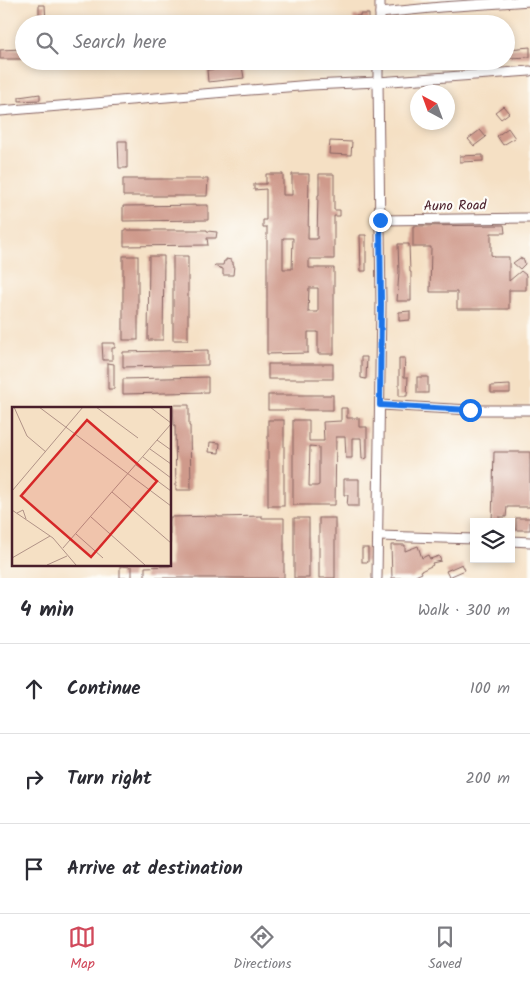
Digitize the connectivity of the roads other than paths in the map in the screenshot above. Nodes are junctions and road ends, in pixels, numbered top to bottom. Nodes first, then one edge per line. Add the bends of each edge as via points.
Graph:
1 (380, 0) edge
2 (530, 0) edge
3 (380, 13) joint
4 (378, 70) edge
5 (530, 71) edge
6 (378, 82) junction
7 (0, 111) edge
8 (530, 218) edge
9 (380, 220) junction
10 (380, 405) junction
11 (530, 410) edge
12 (378, 536) junction
13 (470, 539) edge
14 (515, 541) edge
15 (530, 542) edge
16 (378, 578) edge

1 - 3 street
2 - 3 street
4 - 6 street
5 - 6 street
6 - 7 street
6 - 9 street
8 - 9 street, Auno Road
9 - 10 street
10 - 11 street
10 - 12 street
12 - 13 street
12 - 16 street
14 - 15 street

